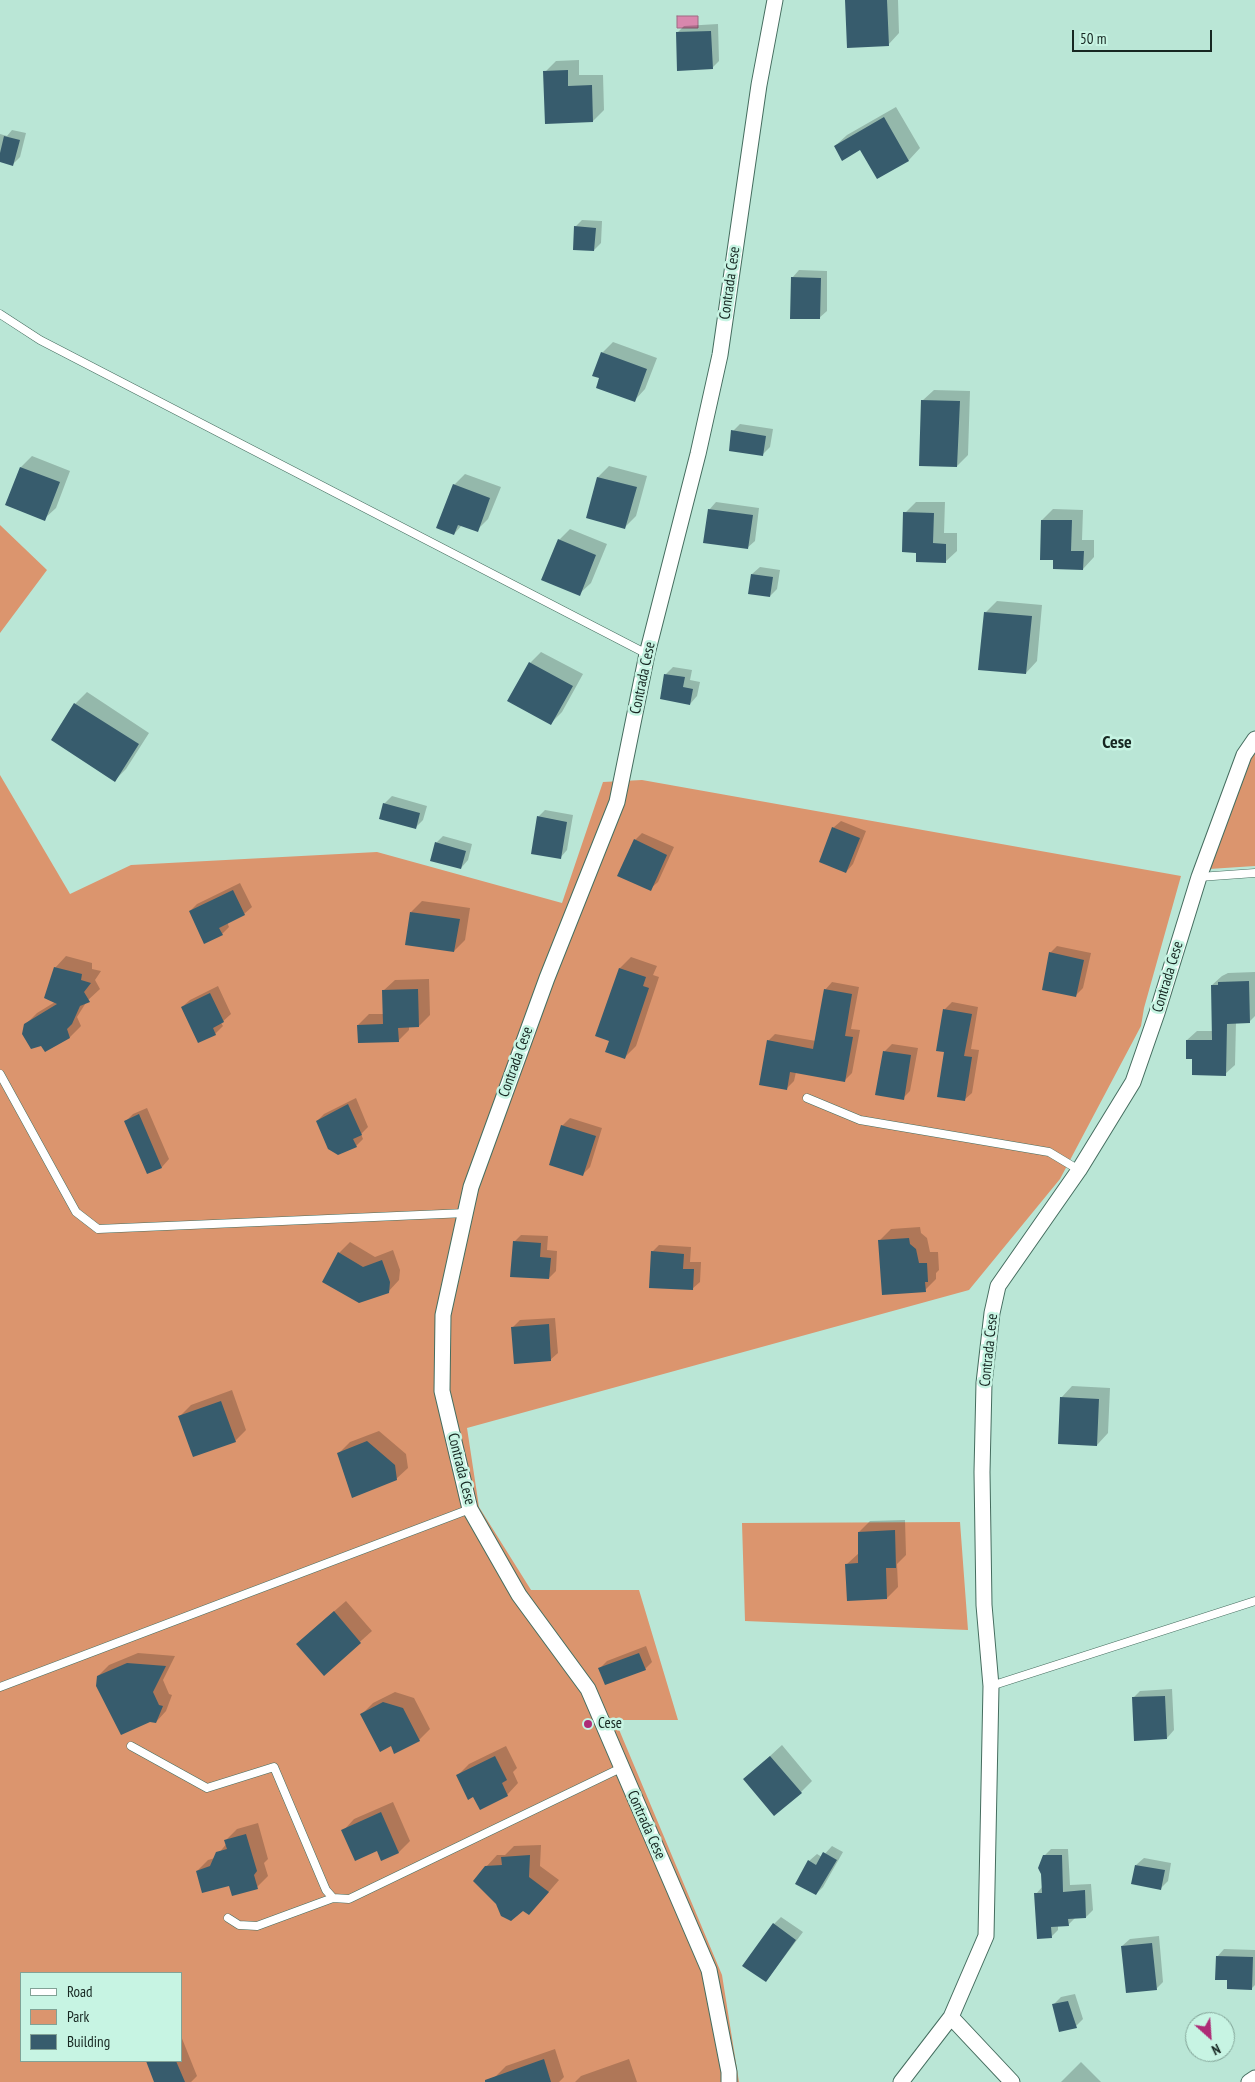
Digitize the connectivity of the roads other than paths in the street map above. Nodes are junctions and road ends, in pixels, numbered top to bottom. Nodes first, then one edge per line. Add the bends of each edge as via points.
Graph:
1 (775, 0) edge
2 (0, 314) edge
3 (647, 654) junction
4 (1255, 738) edge
5 (1255, 873) edge
6 (1199, 878) junction
7 (0, 1074) edge
8 (807, 1098) dead end
9 (1079, 1170) junction
10 (466, 1213) junction
11 (470, 1509) junction
12 (1255, 1601) edge
13 (991, 1686) junction
14 (0, 1688) edge
15 (131, 1746) dead end
16 (622, 1768) junction
17 (333, 1898) junction
18 (228, 1918) dead end
19 (951, 2017) junction
20 (1255, 2078) edge
21 (729, 2082) edge
22 (901, 2082) edge
23 (1012, 2082) edge
24 (1249, 2082) edge

1 - 3 street, Contrada Cese via 759,85 720,355
2 - 3 lane via 40,340
3 - 10 street, Contrada Cese via 618,802 508,1082 471,1187
4 - 6 street, Contrada Cese via 1244,755
5 - 6 lane
6 - 9 street, Contrada Cese via 1133,1082
7 - 10 lane via 76,1212 98,1229
8 - 9 lane via 860,1120 1049,1152
9 - 13 street, Contrada Cese via 998,1286 992,1313 984,1383 982,1472 984,1605
10 - 11 street, Contrada Cese via 443,1315 442,1391
11 - 14 lane
11 - 16 street, Contrada Cese via 519,1595 588,1689
12 - 13 lane
13 - 19 street, Contrada Cese via 986,1936
15 - 17 lane via 207,1788 274,1767 326,1890
16 - 17 lane via 348,1899
16 - 21 street, Contrada Cese via 709,1970
17 - 18 lane via 257,1926 238,1925
19 - 22 street, Contrada Cese
19 - 23 street
20 - 24 street

